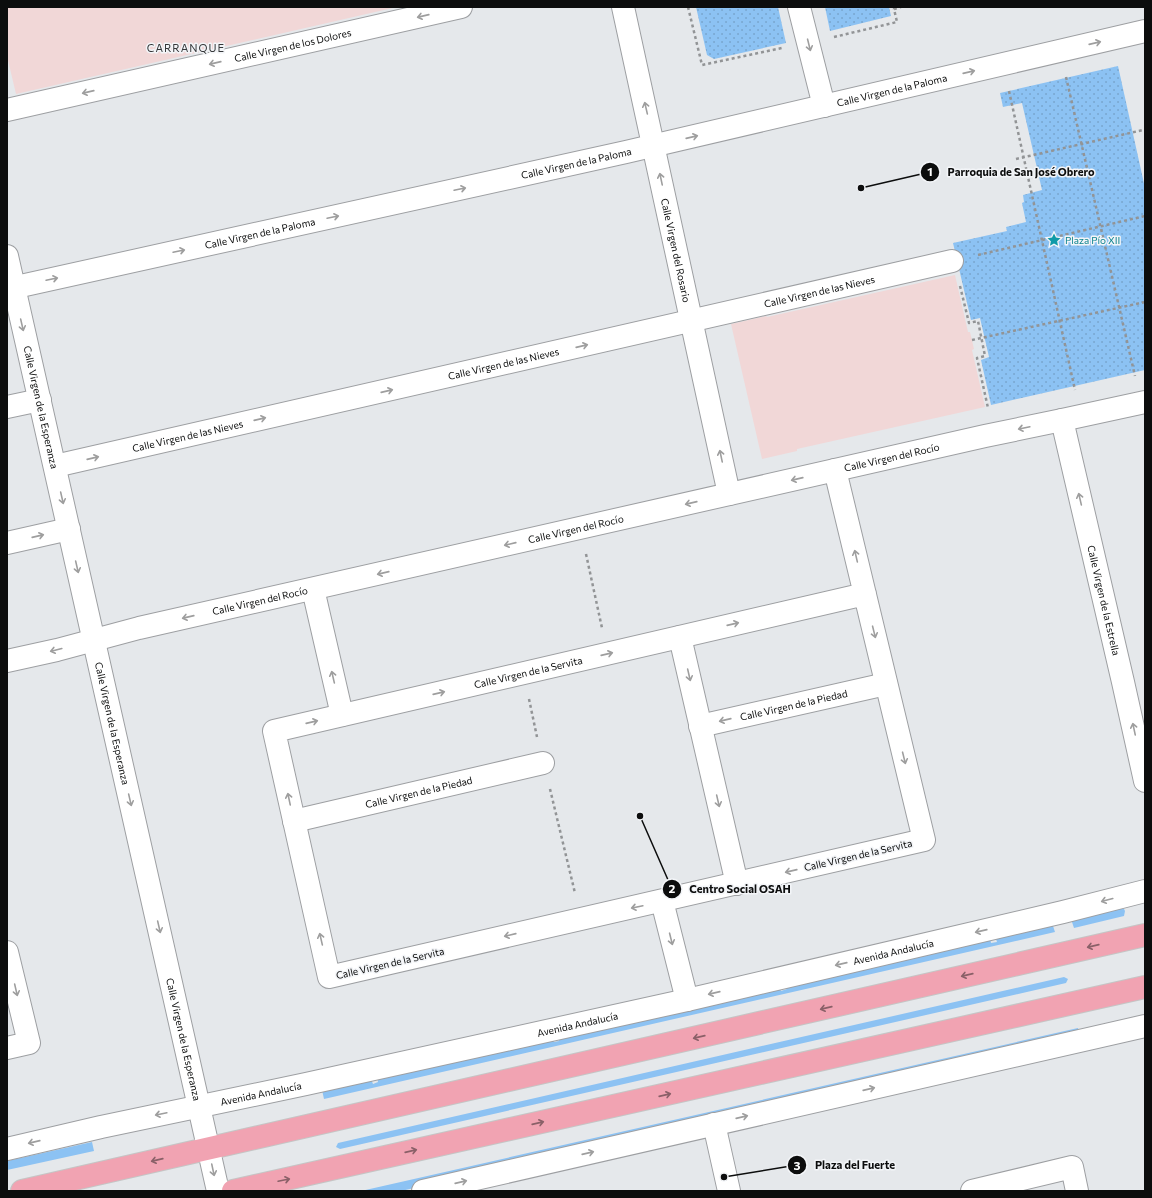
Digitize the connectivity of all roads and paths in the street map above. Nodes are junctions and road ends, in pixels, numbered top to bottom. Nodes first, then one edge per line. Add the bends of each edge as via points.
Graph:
1 (461, 7) edge
2 (623, 7) edge
3 (799, 7) edge
4 (1145, 31) edge
5 (1067, 78) dead end
6 (1009, 91) dead end
7 (824, 106) junction
8 (7, 110) edge
9 (1143, 130) dead end
10 (1082, 144) junction
11 (654, 146) junction
12 (1024, 158) junction
13 (1016, 159) dead end
14 (1145, 216) edge
15 (1101, 226) junction
16 (1042, 240) junction
17 (7, 256) edge
18 (953, 261) junction
19 (10, 288) edge
20 (1145, 302) edge
21 (1119, 308) junction
22 (691, 321) junction
23 (1060, 321) junction
24 (981, 338) junction
25 (972, 340) dead end
26 (1135, 376) dead end
27 (1075, 390) dead end
28 (40, 400) junction
29 (1145, 402) edge
30 (7, 408) edge
31 (989, 411) dead end
32 (1062, 420) junction
33 (54, 466) junction
34 (835, 470) junction
35 (729, 494) junction
36 (580, 528) junction
37 (69, 529) junction
38 (7, 543) edge
39 (314, 589) junction
40 (865, 594) junction
41 (680, 637) junction
42 (94, 639) junction
43 (607, 654) junction
44 (7, 661) edge
45 (523, 673) junction
46 (886, 684) junction
47 (342, 715) junction
48 (700, 726) junction
49 (544, 763) junction
50 (1145, 781) edge
51 (294, 821) junction
52 (737, 884) junction
53 (1145, 891) edge
54 (662, 901) junction
55 (581, 919) junction
56 (1145, 935) edge
57 (7, 952) edge
58 (1145, 987) edge
59 (687, 1000) junction
60 (1145, 1026) edge
61 (7, 1048) edge
62 (199, 1105) junction
63 (714, 1124) junction
64 (7, 1149) edge
65 (208, 1149) junction
66 (22, 1191) edge
67 (218, 1191) edge
68 (233, 1191) edge
69 (423, 1191) edge
70 (729, 1191) edge
71 (972, 1191) edge
72 (1077, 1191) edge

1 -> 8 street, Calle Virgen de los Dolores
11 -> 2 street, Calle Virgen del Rosario
3 -> 7 street
7 -> 4 street, Calle Virgen de la Paloma
5 - 10 path
6 - 12 path
11 -> 7 street, Calle Virgen de la Paloma
9 - 10 path
10 - 12 path
10 - 15 path
19 -> 11 street, Calle Virgen de la Paloma
22 -> 11 street, Calle Virgen del Rosario
12 - 13 path
12 - 16 path
14 - 15 path
15 - 16 path
15 - 21 path
16 - 18 path
16 - 23 path
17 - 19 street, Calle Virgen de la Esperanza
18 - 22 street, Calle Virgen de las Nieves
18 - 24 path via 969,323 978,321
19 -> 28 street, Calle Virgen de la Esperanza
20 - 21 path
21 - 23 path
21 - 26 path
33 -> 22 street, Calle Virgen de las Nieves
35 -> 22 street, Calle Virgen del Rosario
23 - 24 path
23 - 27 path
24 - 25 path
24 - 31 path via 985,356 976,358
28 - 30 street
28 - 33 street, Calle Virgen de la Esperanza
29 - 32 street, Calle Virgen del Rocío
32 -> 34 street, Calle Virgen del Rocío
50 -> 32 street, Calle Virgen de la Estrella
33 -> 37 street, Calle Virgen de la Esperanza
34 -> 35 street, Calle Virgen del Rocío
40 -> 34 street, Calle Virgen de la Servita
35 -> 36 street, Calle Virgen del Rocío
36 -> 39 street, Calle Virgen del Rocío
36 - 43 path
38 -> 37 street
37 -> 42 street, Calle Virgen de la Esperanza
39 -> 42 street, Calle Virgen del Rocío
47 -> 39 street
41 -> 40 street, Calle Virgen de la Servita
40 -> 46 street, Calle Virgen de la Servita
41 - 43 street, Calle Virgen de la Servita
41 -> 48 street
42 -> 44 street, Calle Virgen del Rocío
42 -> 62 street, Calle Virgen de la Esperanza
45 -> 43 street, Calle Virgen de la Servita
47 -> 45 street, Calle Virgen de la Servita
45 - 49 path
46 -> 48 street, Calle Virgen de la Piedad
46 -> 52 street, Calle Virgen de la Servita via 924,840
51 -> 47 street, Calle Virgen de la Servita via 274,731
48 -> 52 street
49 - 51 street, Calle Virgen de la Piedad
49 - 55 path
55 -> 51 street, Calle Virgen de la Servita via 329,977
52 - 54 street, Calle Virgen de la Servita
53 -> 59 street, Avenida Andalucía
54 -> 55 street, Calle Virgen de la Servita
54 -> 59 street
56 -> 65 main road
57 -> 61 street via 29,1043
68 -> 58 main road
59 - 62 street, Avenida Andalucía
63 -> 60 street
62 -> 64 street, Avenida Andalucía
62 - 65 street, Calle Virgen de la Esperanza
69 -> 63 street
63 - 70 street
65 -> 66 main road
65 -> 67 street, Calle Virgen de la Esperanza
71 - 72 street via 1072,1167

